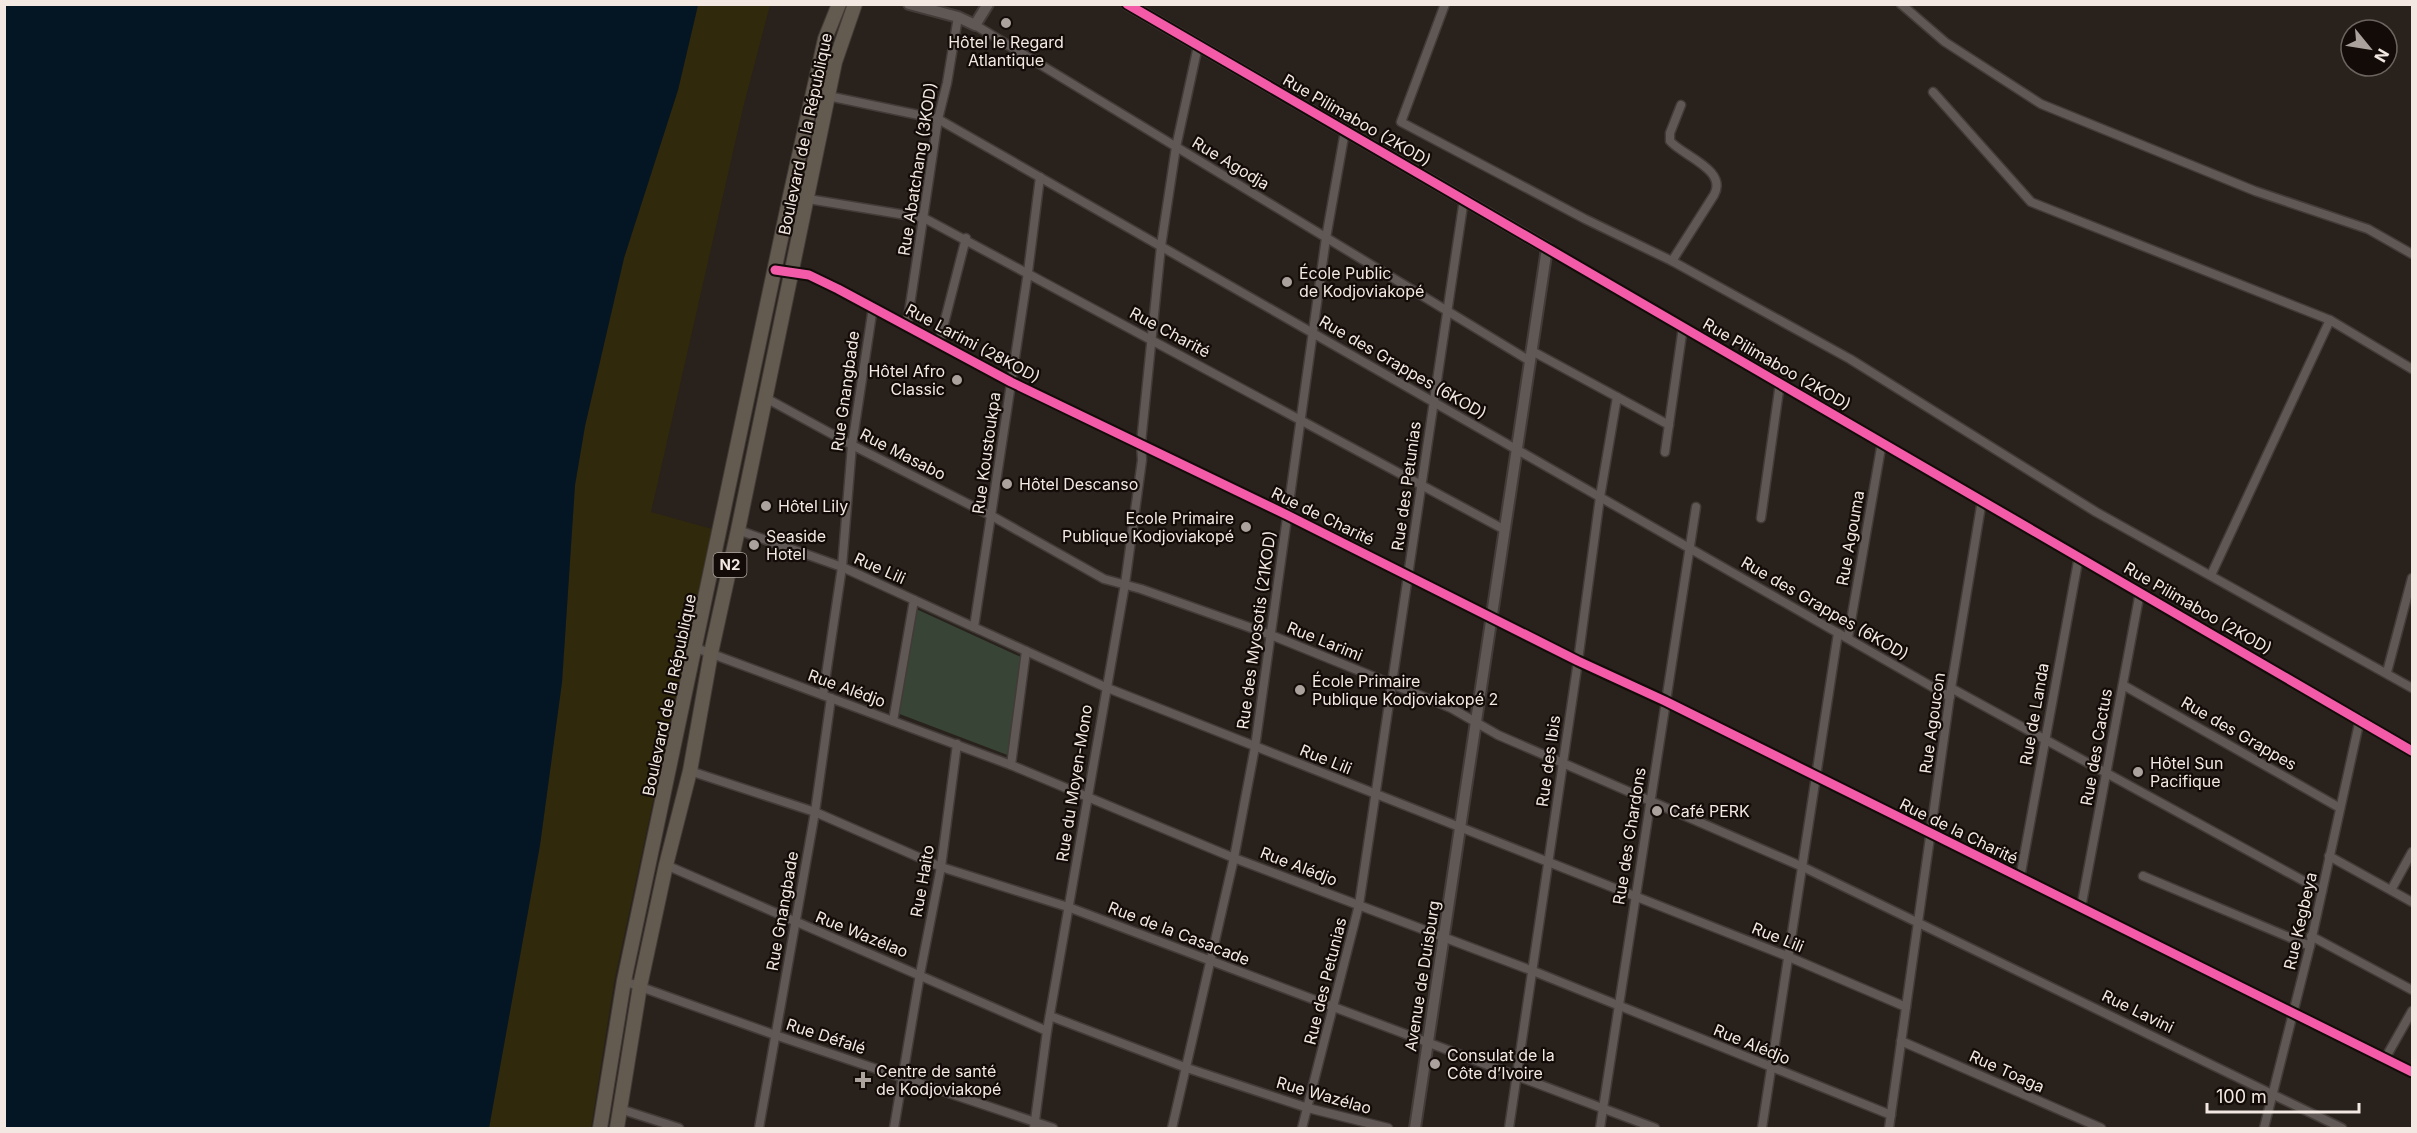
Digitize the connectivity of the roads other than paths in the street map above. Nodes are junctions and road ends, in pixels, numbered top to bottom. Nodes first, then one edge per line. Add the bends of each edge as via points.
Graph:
1 (839, 4) edge
2 (855, 4) edge
3 (909, 4) edge
4 (988, 4) edge
5 (1127, 4) edge
6 (1445, 4) edge
7 (1901, 4) edge
8 (958, 17) junction
9 (975, 26) junction
10 (1198, 46) junction
11 (1933, 92) dead end
12 (828, 96) junction
13 (1681, 105) dead end
14 (938, 119) junction
15 (1345, 131) junction
16 (1176, 147) junction
17 (1040, 177) junction
18 (790, 196) junction
19 (806, 199) junction
20 (1464, 199) junction
21 (924, 218) junction
22 (966, 238) junction
23 (1326, 238) junction
24 (1161, 246) junction
25 (1547, 248) junction
26 (2412, 254) edge
27 (1672, 261) junction
28 (775, 270) junction
29 (792, 272) junction
30 (1028, 273) junction
31 (873, 307) junction
32 (1446, 310) junction
33 (2330, 320) junction
34 (907, 325) junction
35 (1683, 327) junction
36 (1312, 332) junction
37 (1152, 339) junction
38 (939, 343) junction
39 (1531, 356) junction
40 (2412, 369) edge
41 (1011, 382) junction
42 (1780, 383) junction
43 (764, 397) junction
44 (1617, 397) junction
45 (1433, 401) junction
46 (1302, 420) junction
47 (1669, 425) junction
48 (1882, 442) junction
49 (1141, 443) junction
50 (852, 445) junction
51 (1515, 448) junction
52 (1665, 452) dead end
53 (1421, 485) junction
54 (1600, 496) junction
55 (1982, 500) junction
56 (1696, 507) dead end
57 (1287, 515) junction
58 (992, 516) junction
59 (1761, 518) dead end
60 (738, 530) junction
61 (1505, 530) junction
62 (1689, 547) junction
63 (2079, 556) junction
64 (842, 567) junction
65 (1408, 575) junction
66 (2211, 575) junction
67 (2412, 579) edge
68 (1125, 584) junction
69 (2140, 592) junction
70 (914, 600) junction
71 (1492, 617) junction
72 (974, 627) junction
73 (1838, 633) junction
74 (1270, 635) junction
75 (1848, 638) junction
76 (696, 648) junction
77 (1026, 651) junction
78 (711, 653) junction
79 (1578, 661) junction
80 (2387, 672) junction
81 (1392, 684) junction
82 (2123, 685) junction
83 (1105, 687) junction
84 (2412, 688) edge
85 (1951, 693) junction
86 (827, 696) junction
87 (1665, 701) junction
88 (2360, 719) junction
89 (893, 721) junction
90 (1476, 723) junction
91 (2044, 740) junction
92 (957, 744) junction
93 (1255, 747) junction
94 (2412, 751) edge
95 (1563, 762) junction
96 (1011, 765) junction
97 (690, 771) junction
98 (2106, 774) junction
99 (1815, 777) junction
100 (1376, 795) junction
101 (1088, 796) junction
102 (1649, 801) junction
103 (2340, 808) junction
104 (815, 812) junction
105 (1460, 829) junction
106 (1932, 834) junction
107 (2412, 852) edge
108 (2330, 856) junction
109 (1234, 858) junction
110 (1548, 863) junction
111 (666, 865) junction
112 (941, 867) junction
113 (1803, 867) junction
114 (2143, 876) dead end
115 (2020, 878) junction
116 (2391, 890) junction
117 (2322, 891) junction
118 (1635, 897) junction
119 (2412, 902) edge
120 (1359, 905) junction
121 (1068, 907) junction
122 (2081, 908) junction
123 (1919, 922) junction
124 (795, 923) junction
125 (2311, 936) junction
126 (1443, 938) junction
127 (2310, 946) junction
128 (1789, 957) junction
129 (1211, 960) junction
130 (1533, 971) junction
131 (920, 974) junction
132 (624, 981) junction
133 (639, 986) junction
134 (2412, 990) edge
135 (1618, 1007) junction
136 (1906, 1007) junction
137 (1334, 1008) junction
138 (2412, 1011) edge
139 (2294, 1012) junction
140 (1050, 1016) junction
141 (1047, 1031) junction
142 (775, 1035) junction
143 (1901, 1041) junction
144 (1426, 1042) junction
145 (2386, 1057) junction
146 (1187, 1068) junction
147 (1772, 1069) junction
148 (2412, 1072) edge
149 (902, 1077) junction
150 (1517, 1078) junction
151 (2272, 1093) junction
152 (1308, 1108) junction
153 (620, 1109) junction
154 (1603, 1109) junction
155 (1891, 1115) junction
156 (1035, 1126) edge
157 (600, 1128) edge
158 (617, 1128) edge
159 (679, 1128) edge
160 (759, 1128) edge
161 (894, 1128) edge
162 (1053, 1128) edge
163 (1172, 1128) edge
164 (1302, 1128) edge
165 (1388, 1128) edge
166 (1415, 1128) edge
167 (1509, 1128) edge
168 (1600, 1128) edge
169 (1655, 1128) edge
170 (1762, 1128) edge
171 (1889, 1128) edge
172 (2101, 1128) edge
173 (2264, 1128) edge
174 (2342, 1128) edge

1 - 18 highway, Boulevard de la République / N2 via 825,39
2 - 12 highway, Boulevard de la République / N2 via 838,47
3 - 8 street, Rue Agodja
4 - 9 street
5 - 10 street, Rue Pilimaboo (2KOD)
6 - 27 street via 1401,122
7 - 26 street via 1945,42 2041,104 2255,191 2368,228
8 - 9 street, Rue Agodja
8 - 14 street, Rue Abatchang (3KOD)
9 - 16 street, Rue Agodja
10 - 15 street, Rue Pilimaboo (2KOD)
10 - 16 street, Rue du Moyen-Mono
11 - 33 street via 2031,202
12 - 14 street, Rue des Grappes (6KOD)
12 - 19 highway, Boulevard de la République / N2
13 - 27 street via 1670,141 1715,175 1718,188
14 - 17 street, Rue des Grappes (6KOD)
14 - 21 street, Rue Abatchang (3KOD)
15 - 20 street, Rue Pilimaboo (2KOD)
15 - 23 street, Rue des Myosotis (21KOD)
16 - 23 street, Rue Agodja
16 - 24 street, Rue du Moyen-Mono
17 - 24 street, Rue des Grappes (6KOD)
17 - 30 street, Rue Koustoukpa
18 - 19 street, Rue Charité
18 - 28 highway, Boulevard de la République / N2
19 - 21 street, Rue Charité
19 - 29 highway, Boulevard de la République / N2
20 - 25 street, Rue Pilimaboo (2KOD)
20 - 32 street, Rue des Petunias
21 - 22 street, Rue Charité
21 - 34 street, Rue Abatchang (3KOD)
22 - 30 street, Rue Charité
22 - 38 street
23 - 32 street, Rue Agodja
23 - 36 street, Rue des Myosotis (21KOD)
24 - 36 street, Rue des Grappes (6KOD)
24 - 37 street, Rue du Moyen-Mono
25 - 35 street, Rue Pilimaboo (2KOD)
25 - 39 street, Avenue de Duisburg
27 - 66 street via 1850,359 2096,512
28 - 29 street
28 - 76 highway, Boulevard de la République / N2
29 - 31 street, Rue Larimi (28KOD) via 809,275
29 - 43 highway, Boulevard de la République / N2
30 - 37 street, Rue Charité
30 - 41 street, Rue Koustoukpa
31 - 34 street, Rue Larimi (28KOD)
31 - 50 street, Rue Gnangbade
32 - 39 street, Rue Agodja
32 - 45 street, Rue des Petunias
33 - 40 street
33 - 66 street
34 - 38 street, Rue Larimi (28KOD)
35 - 42 street, Rue Pilimaboo (2KOD)
35 - 47 street
36 - 45 street, Rue des Grappes (6KOD)
36 - 46 street, Rue des Myosotis (21KOD)
37 - 46 street, Rue Charité
37 - 49 street, Rue du Moyen-Mono
38 - 41 street, Rue Larimi (28KOD)
39 - 44 street, Rue Agodja
39 - 51 street, Avenue de Duisburg
41 - 49 street, Rue Larimi (28KOD)
41 - 58 street, Rue Koustoukpa
42 - 48 street, Rue Pilimaboo (2KOD)
42 - 59 street
43 - 50 street, Rue Masabo
43 - 60 highway, Boulevard de la République / N2
44 - 47 street, Rue Agodja
44 - 54 street, Rue des Ibis
45 - 51 street, Rue des Grappes (6KOD)
45 - 53 street, Rue des Petunias
46 - 53 street, Rue Charité
46 - 57 street, Rue des Myosotis (21KOD)
47 - 52 street
48 - 55 street, Rue Pilimaboo (2KOD)
48 - 75 street, Rue Agouma
49 - 57 street, Rue de Charité
49 - 68 street, Rue du Moyen-Mono
50 - 58 street, Rue Masabo
50 - 64 street, Rue Gnangbade
51 - 54 street, Rue des Grappes (6KOD)
51 - 61 street, Avenue de Duisburg
53 - 61 street, Rue Charité
53 - 65 street, Rue des Petunias
54 - 62 street, Rue des Grappes (6KOD)
54 - 79 street, Rue des Ibis
55 - 63 street, Rue Pilimaboo (2KOD)
55 - 85 street, Rue Agoucon
56 - 62 street, Rue des Chardons
57 - 65 street, Rue de Charité
57 - 74 street, Rue des Myosotis (21KOD)
58 - 68 street, Rue Masabo via 1104,579
58 - 72 street, Rue Koustoukpa
60 - 64 street, Rue Lili
60 - 78 highway, Boulevard de la République / N2
61 - 71 street, Avenue de Duisburg
62 - 73 street, Rue des Grappes (6KOD)
62 - 87 street, Rue des Chardons
63 - 69 street, Rue Pilimaboo (2KOD)
63 - 91 street, Rue de Landa
64 - 70 street, Rue Lili
64 - 86 street, Rue Gnangbade
65 - 71 street, Rue de Charité
65 - 81 street, Rue des Petunias
66 - 80 street
67 - 80 street
68 - 74 street, Rue Larimi
68 - 83 street, Rue du Moyen-Mono
69 - 82 street, Rue des Cactus
69 - 88 street, Rue Pilimaboo (2KOD)
70 - 72 street, Rue Lili
70 - 89 street
71 - 79 street, Rue de la Charité
71 - 90 street, Avenue de Duisburg
72 - 77 street, Rue Lili
73 - 75 street, Rue des Grappes (6KOD)
73 - 99 street
74 - 81 street, Rue Larimi
74 - 93 street, Rue des Myosotis (21KOD)
75 - 85 street, Rue des Grappes (6KOD)
76 - 78 street, Rue Alédjo
76 - 132 highway, Boulevard de la République / N2
77 - 83 street, Rue Lili
77 - 96 street
78 - 86 street, Rue Alédjo
78 - 97 highway, Boulevard de la République / N2
79 - 87 street, Rue de la Charité
79 - 95 street, Rue des Ibis
80 - 84 street
81 - 90 street, Rue Larimi via 1464,714
81 - 100 street, Rue des Petunias
82 - 98 street, Rue des Cactus
82 - 103 street, Rue des Grappes
83 - 93 street, Rue Lili
83 - 101 street, Rue du Moyen-Mono
85 - 91 street, Rue des Grappes (6KOD)
85 - 106 street, Rue Agoucon
86 - 89 street, Rue Alédjo
86 - 104 street, Rue Gnangbade
87 - 99 street, Rue de la Charité
87 - 102 street, Rue des Chardons
88 - 94 street, Rue Pilimaboo (2KOD)
88 - 103 street, Rue Kegbeya
89 - 92 street, Rue Alédjo
90 - 95 street, Rue Larimi
90 - 105 street, Avenue de Duisburg
91 - 98 street, Rue des Grappes (6KOD)
91 - 115 street, Rue de Landa
92 - 96 street, Rue Alédjo
92 - 112 street, Rue Haito
93 - 100 street, Rue Lili
93 - 109 street, Rue des Myosotis (21KOD)
95 - 102 street, Rue Larimi
95 - 110 street, Rue des Ibis
96 - 101 street, Rue Alédjo
97 - 104 street, Rue de la Casacade
97 - 111 highway, Boulevard de la République / N2
98 - 117 street, Rue des Grappes (6KOD)
98 - 122 street, Rue des Cactus
99 - 106 street, Rue de la Charité
99 - 113 street
100 - 105 street, Rue Lili
100 - 120 street, Rue des Petunias
101 - 109 street, Rue Alédjo
101 - 121 street, Rue du Moyen-Mono
102 - 113 street, Rue Lavini
102 - 118 street, Rue des Chardons
103 - 108 street, Rue Kegbeya
104 - 112 street, Rue de la Casacade
104 - 124 street, Rue Gnangbade
105 - 110 street, Rue Lili
105 - 126 street, Avenue de Duisburg
106 - 115 street, Rue de la Charité
106 - 123 street, Rue Agoucon
107 - 116 street
108 - 116 street
108 - 117 street, Rue Kegbeya
109 - 120 street, Rue Alédjo
109 - 129 street, Rue des Myosotis (21KOD)
110 - 118 street, Rue Lili
110 - 130 street, Rue des Ibis
111 - 124 street, Rue Wazélao
111 - 133 highway, Boulevard de la République / N2
112 - 121 street, Rue de la Casacade
112 - 131 street, Rue Haito
113 - 123 street, Rue Lavini
113 - 128 street
114 - 127 street
115 - 122 street, Rue de la Charité
116 - 119 street
117 - 125 street, Rue Kegbeya
118 - 128 street, Rue Lili
118 - 135 street, Rue des Chardons
120 - 126 street, Rue Alédjo
120 - 137 street, Rue des Petunias
121 - 129 street, Rue de la Casacade
121 - 140 street, Rue du Moyen-Mono
122 - 139 street, Rue de la Charité
123 - 136 street, Rue Agoucon
123 - 151 street, Rue Lavini
124 - 131 street, Rue Wazélao
124 - 142 street, Rue Gnangbade
125 - 127 street, Rue Kegbeya
125 - 134 street
126 - 130 street, Rue Alédjo
126 - 144 street, Avenue de Duisburg
127 - 139 street, Rue Kegbeya
128 - 136 street, Rue Lili
128 - 147 street
129 - 137 street, Rue de la Casacade
129 - 146 street, Rue des Myosotis (21KOD)
130 - 135 street, Rue Alédjo
130 - 150 street, Rue des Ibis
131 - 141 street, Rue Wazélao
131 - 149 street, Rue Haito
132 - 133 street, Rue Défalé
132 - 157 highway, Boulevard de la République / N2
133 - 142 street, Rue Défalé
133 - 153 highway, Boulevard de la République / N2
135 - 147 street, Rue Alédjo
135 - 154 street, Rue des Chardons
136 - 143 street, Rue Agoucon
137 - 144 street, Rue de la Casacade
137 - 152 street, Rue des Petunias
138 - 145 street
139 - 145 street, Rue de la Charité
139 - 151 street, Rue Kegbeya
140 - 141 street, Rue du Moyen-Mono
140 - 146 street, Rue Wazélao
141 - 156 street, Rue du Moyen-Mono
142 - 149 street, Rue Défalé
142 - 160 street, Rue Gnangbade
143 - 155 street, Rue Agoucon
143 - 172 street, Rue Toaga
144 - 150 street, Rue de la Casacade
144 - 166 street, Avenue de Duisburg
145 - 148 street, Rue de la Charité
146 - 152 street, Rue Wazélao
146 - 163 street, Rue des Myosotis (21KOD)
147 - 155 street, Rue Alédjo
147 - 170 street
149 - 156 street, Rue Défalé
149 - 161 street, Rue Haito
150 - 154 street, Rue de la Casacade
150 - 167 street, Rue des Ibis
151 - 173 street, Rue Kegbeya
151 - 174 street, Rue Lavini
152 - 164 street, Rue des Petunias
152 - 165 street, Rue Wazélao
153 - 158 highway, Boulevard de la République / N2
153 - 159 street
154 - 168 street, Rue des Chardons
154 - 169 street, Rue de la Casacade
155 - 171 street, Rue Agoucon
156 - 162 street, Rue Défalé

